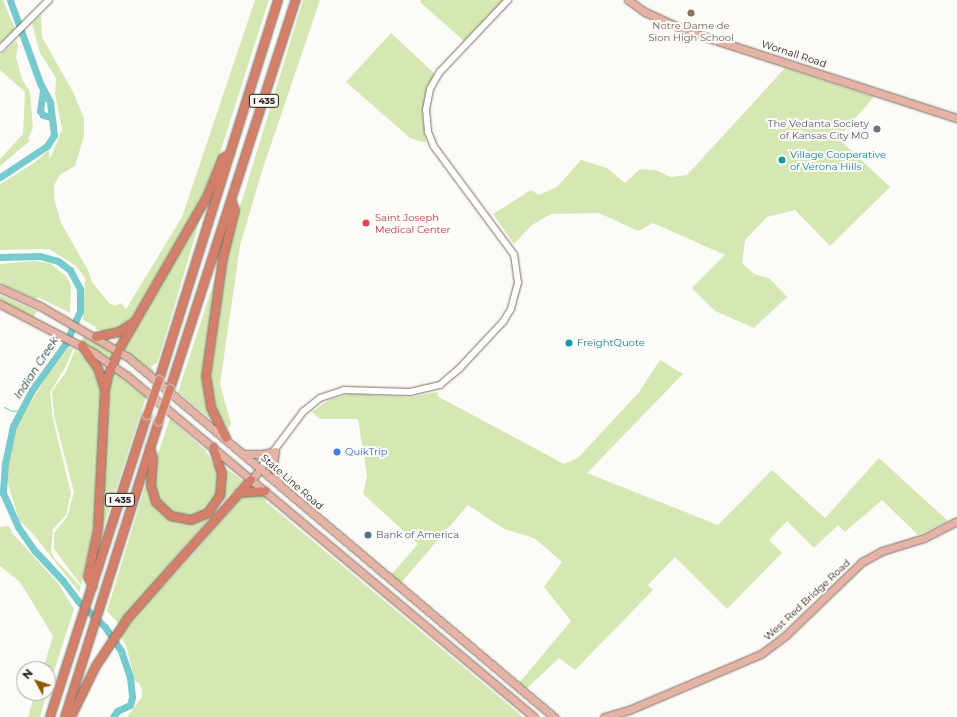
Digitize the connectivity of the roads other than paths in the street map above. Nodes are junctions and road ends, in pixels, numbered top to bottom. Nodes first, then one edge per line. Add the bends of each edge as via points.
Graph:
1 (49, 0) edge
2 (278, 0) edge
3 (296, 0) edge
4 (508, 0) edge
5 (628, 0) edge
6 (0, 49) edge
7 (957, 118) edge
8 (230, 154) junction
9 (232, 202) junction
10 (0, 288) edge
11 (0, 304) edge
12 (134, 323) junction
13 (92, 335) junction
14 (82, 346) junction
15 (119, 350) junction
16 (114, 365) junction
17 (105, 390) junction
18 (226, 438) junction
19 (213, 447) junction
20 (150, 448) junction
21 (275, 451) junction
22 (244, 454) junction
23 (261, 468) junction
24 (251, 480) junction
25 (282, 485) junction
26 (265, 491) junction
27 (239, 493) junction
28 (957, 521) edge
29 (92, 588) junction
30 (622, 715) edge
31 (50, 717) edge
32 (65, 717) edge
33 (71, 717) edge
34 (534, 717) edge
35 (554, 717) edge
36 (604, 717) edge

1 - 6 street
2 - 8 highway, I 435
3 - 9 highway, I 435
4 - 21 street via 440,72 430,89 426,110 428,132 434,148 510,248 517,269 516,298 503,322 453,375 432,388 410,392 344,390 329,394 310,405
5 - 7 main road, Wornall Road via 645,12 687,31
8 - 12 highway via 223,158 207,197
8 - 29 highway, I 435, bridge
9 - 18 highway via 235,210 223,258 206,377 211,407
9 - 20 highway, I 435, bridge
10 - 13 main road, State Line Road via 40,306
11 - 14 main road
12 - 13 highway via 119,332
12 - 15 highway
13 - 15 main road, State Line Road
14 - 16 main road
14 - 17 highway via 98,368
15 - 16 highway
15 - 18 main road, State Line Road
16 - 17 highway
16 - 19 main road
17 - 29 highway via 99,516 88,577
18 - 22 main road, State Line Road
19 - 20 highway via 222,474 220,496 208,513 186,520 167,514 154,499 151,482 153,458
19 - 24 main road
20 - 32 highway, I 435
21 - 22 main road
21 - 23 street
21 - 25 main road via 273,469
22 - 23 main road, State Line Road
23 - 24 main road
23 - 25 main road, State Line Road
24 - 26 main road
24 - 27 highway
25 - 35 main road, State Line Road
26 - 27 highway
26 - 34 main road
27 - 33 highway via 128,618 96,666
28 - 30 main road, West Red Bridge Road via 924,538 882,551 862,562 785,636 761,654
29 - 31 highway, I 435
30 - 36 main road, West Red Bridge Road

